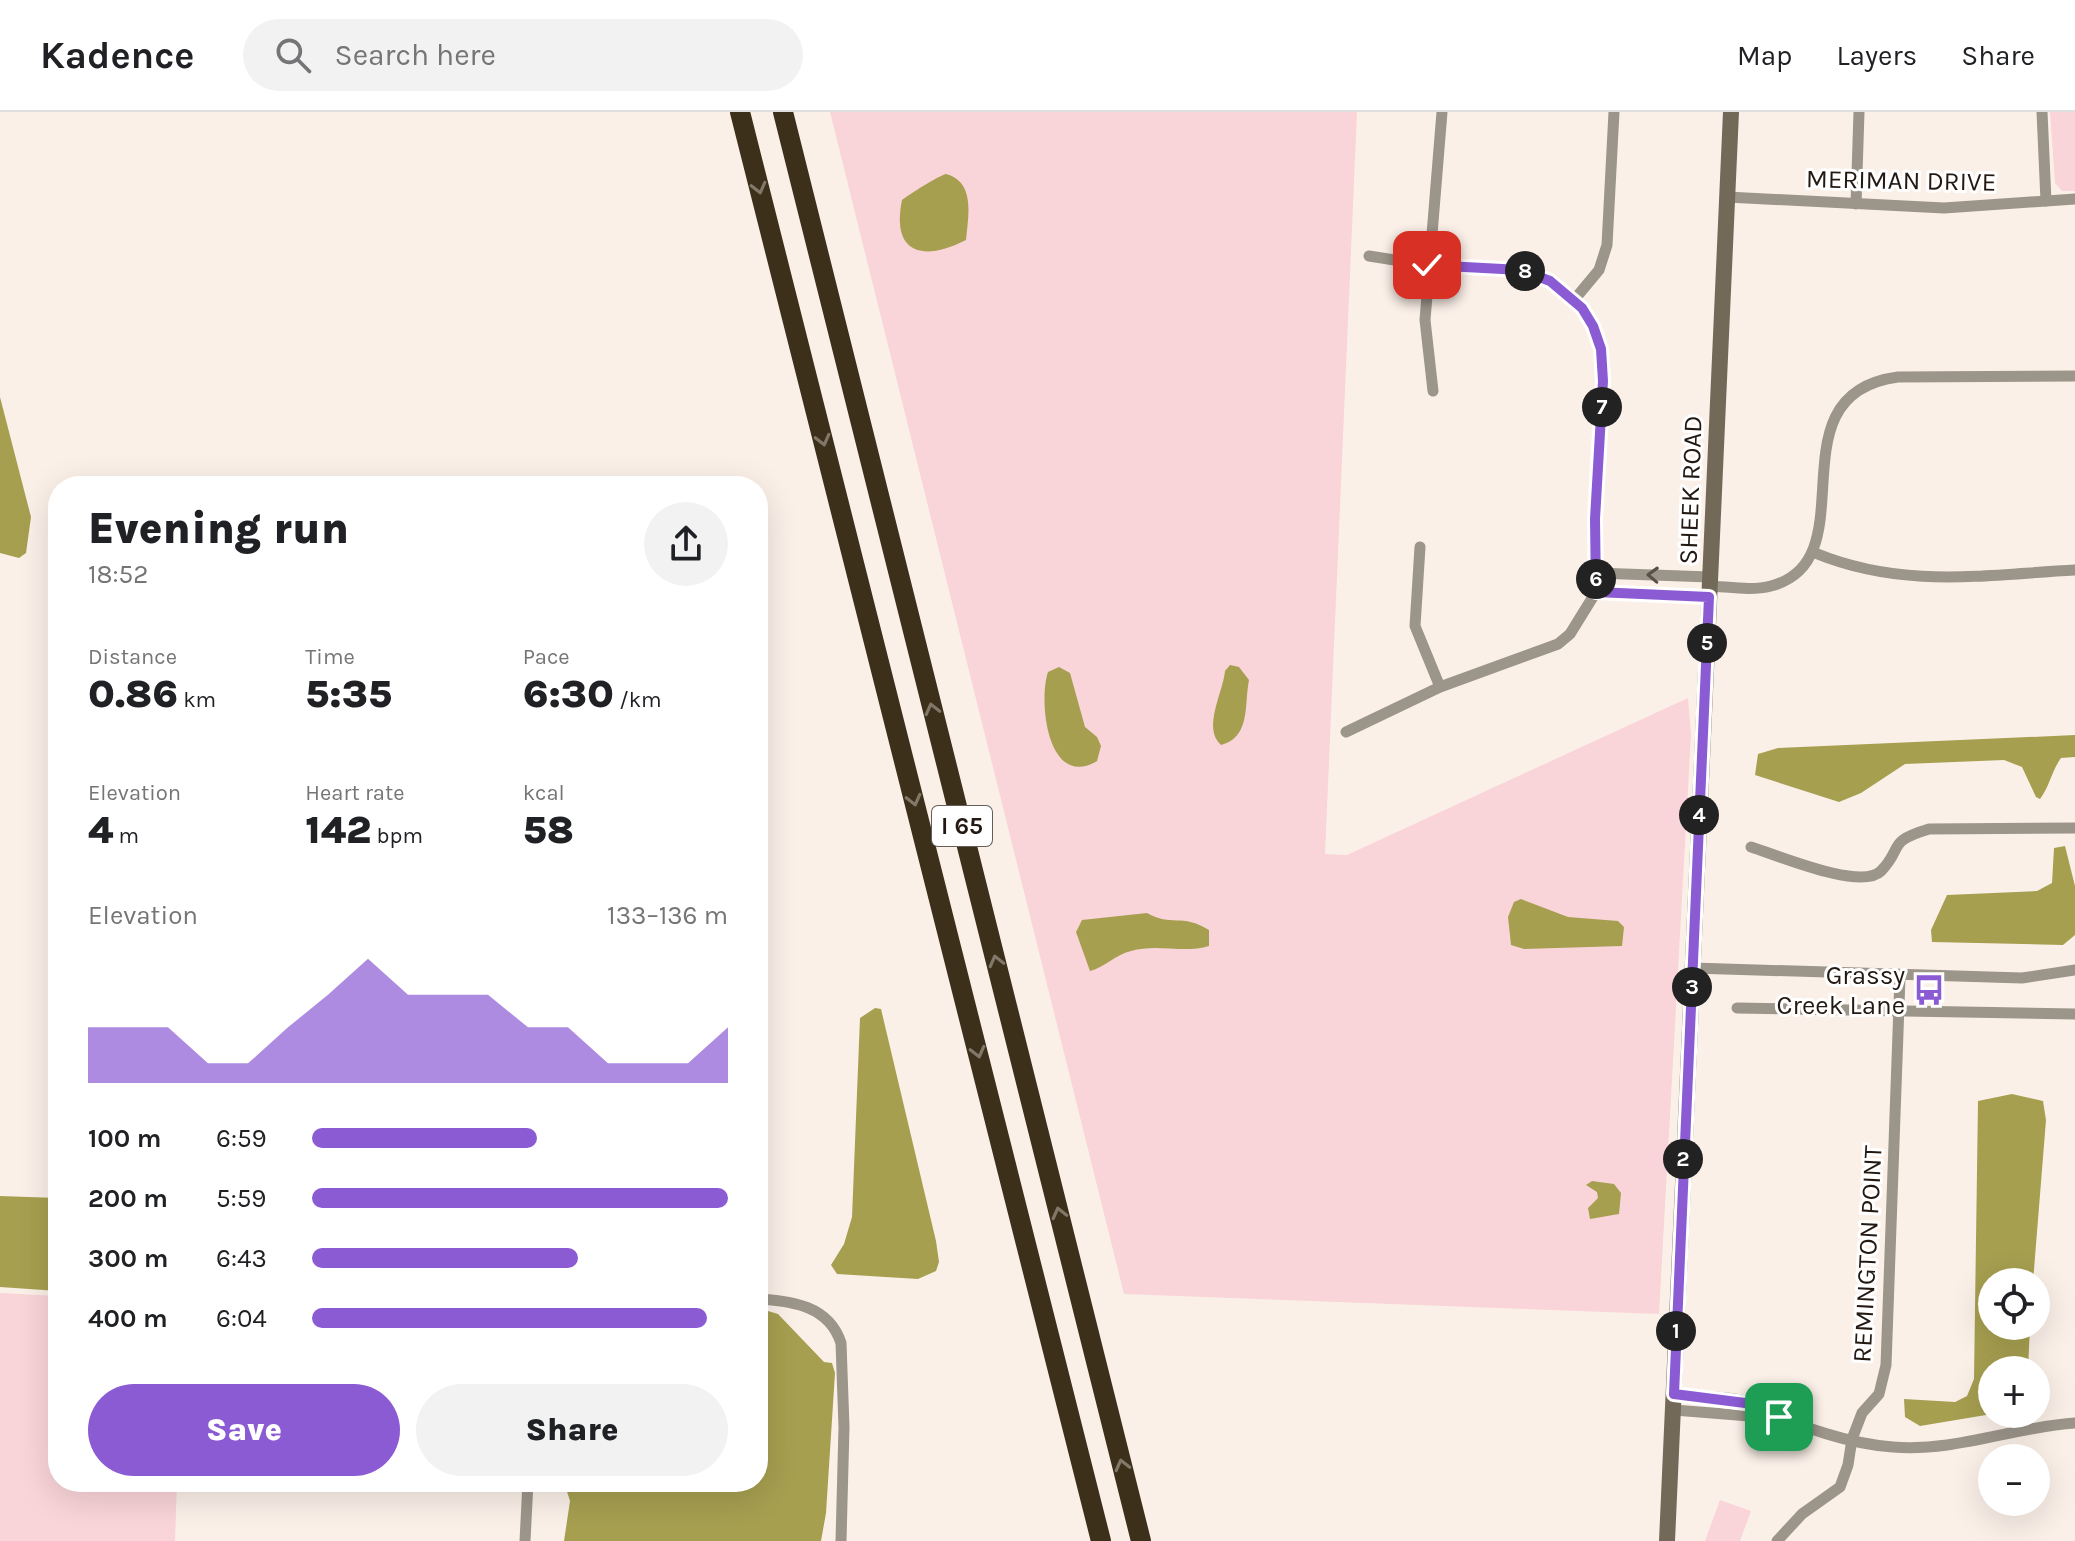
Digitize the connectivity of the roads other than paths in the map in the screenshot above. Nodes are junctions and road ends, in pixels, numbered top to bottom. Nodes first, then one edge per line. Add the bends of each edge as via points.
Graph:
1 (740, 112) edge
2 (783, 112) edge
3 (1442, 112) edge
4 (1614, 112) edge
5 (1731, 112) edge
6 (1859, 112) edge
7 (2042, 112) edge
8 (1727, 197) junction
9 (2075, 199) edge
10 (2046, 201) junction
11 (1856, 204) junction
12 (1369, 256) dead end
13 (1427, 265) junction
14 (1574, 300) junction
15 (2075, 376) edge
16 (1433, 391) dead end
17 (1420, 547) dead end
18 (1815, 553) junction
19 (2075, 570) edge
20 (1596, 573) junction
21 (1710, 587) junction
22 (1596, 592) junction
23 (1440, 687) junction
24 (1346, 732) dead end
25 (2075, 828) edge
26 (1751, 847) dead end
27 (1693, 968) junction
28 (2075, 970) edge
29 (1900, 977) junction
30 (1737, 1008) dead end
31 (1899, 1012) junction
32 (2075, 1014) edge
33 (768, 1300) edge
34 (1052, 1344) junction
35 (1674, 1402) junction
36 (2075, 1423) edge
37 (1852, 1439) junction
38 (527, 1492) edge
39 (525, 1541) edge
40 (841, 1541) edge
41 (1088, 1541) edge
42 (1101, 1541) edge
43 (1141, 1541) edge
44 (1667, 1541) edge
45 (1777, 1541) edge

1 -> 34 highway, I 65
43 -> 2 highway, I 65
3 - 13 street
4 - 14 street via 1607,245 1599,270
5 - 8 street, SHEEK ROAD
6 - 11 street
7 - 10 street
8 - 11 street, MERIMAN DRIVE
8 - 21 street, SHEEK ROAD
9 - 10 street, MERIMAN DRIVE
10 - 11 street, MERIMAN DRIVE via 1944,208
12 - 13 street
13 - 14 street via 1521,270 1550,281
13 - 16 street via 1425,341
14 - 20 street via 1593,326 1602,365
15 - 18 street via 1898,377 1854,394 1827,435
17 - 23 street via 1415,626
18 - 19 street via 1848,567 1898,577
18 - 21 street via 1801,570 1774,585
21 -> 20 street
20 - 22 street
21 - 22 street
21 - 27 street, SHEEK ROAD
22 - 23 street via 1558,644
23 - 24 street
25 - 26 street via 1929,829 1895,845 1881,871 1870,879 1852,879
27 - 29 street
27 - 35 street, SHEEK ROAD
28 - 29 street via 2022,978
29 - 31 street, REMINGTON POINT
30 - 31 street
31 - 32 street
31 - 37 street, REMINGTON POINT via 1886,1365 1879,1394 1862,1413
33 - 40 street via 815,1310 837,1331 841,1343
34 - 41 highway
34 - 42 highway, I 65
35 - 37 street via 1772,1415
35 - 44 street, SHEEK ROAD
36 - 37 street via 2030,1426 1926,1448
37 - 45 street, REMINGTON POINT via 1840,1487 1794,1521
38 - 39 street

